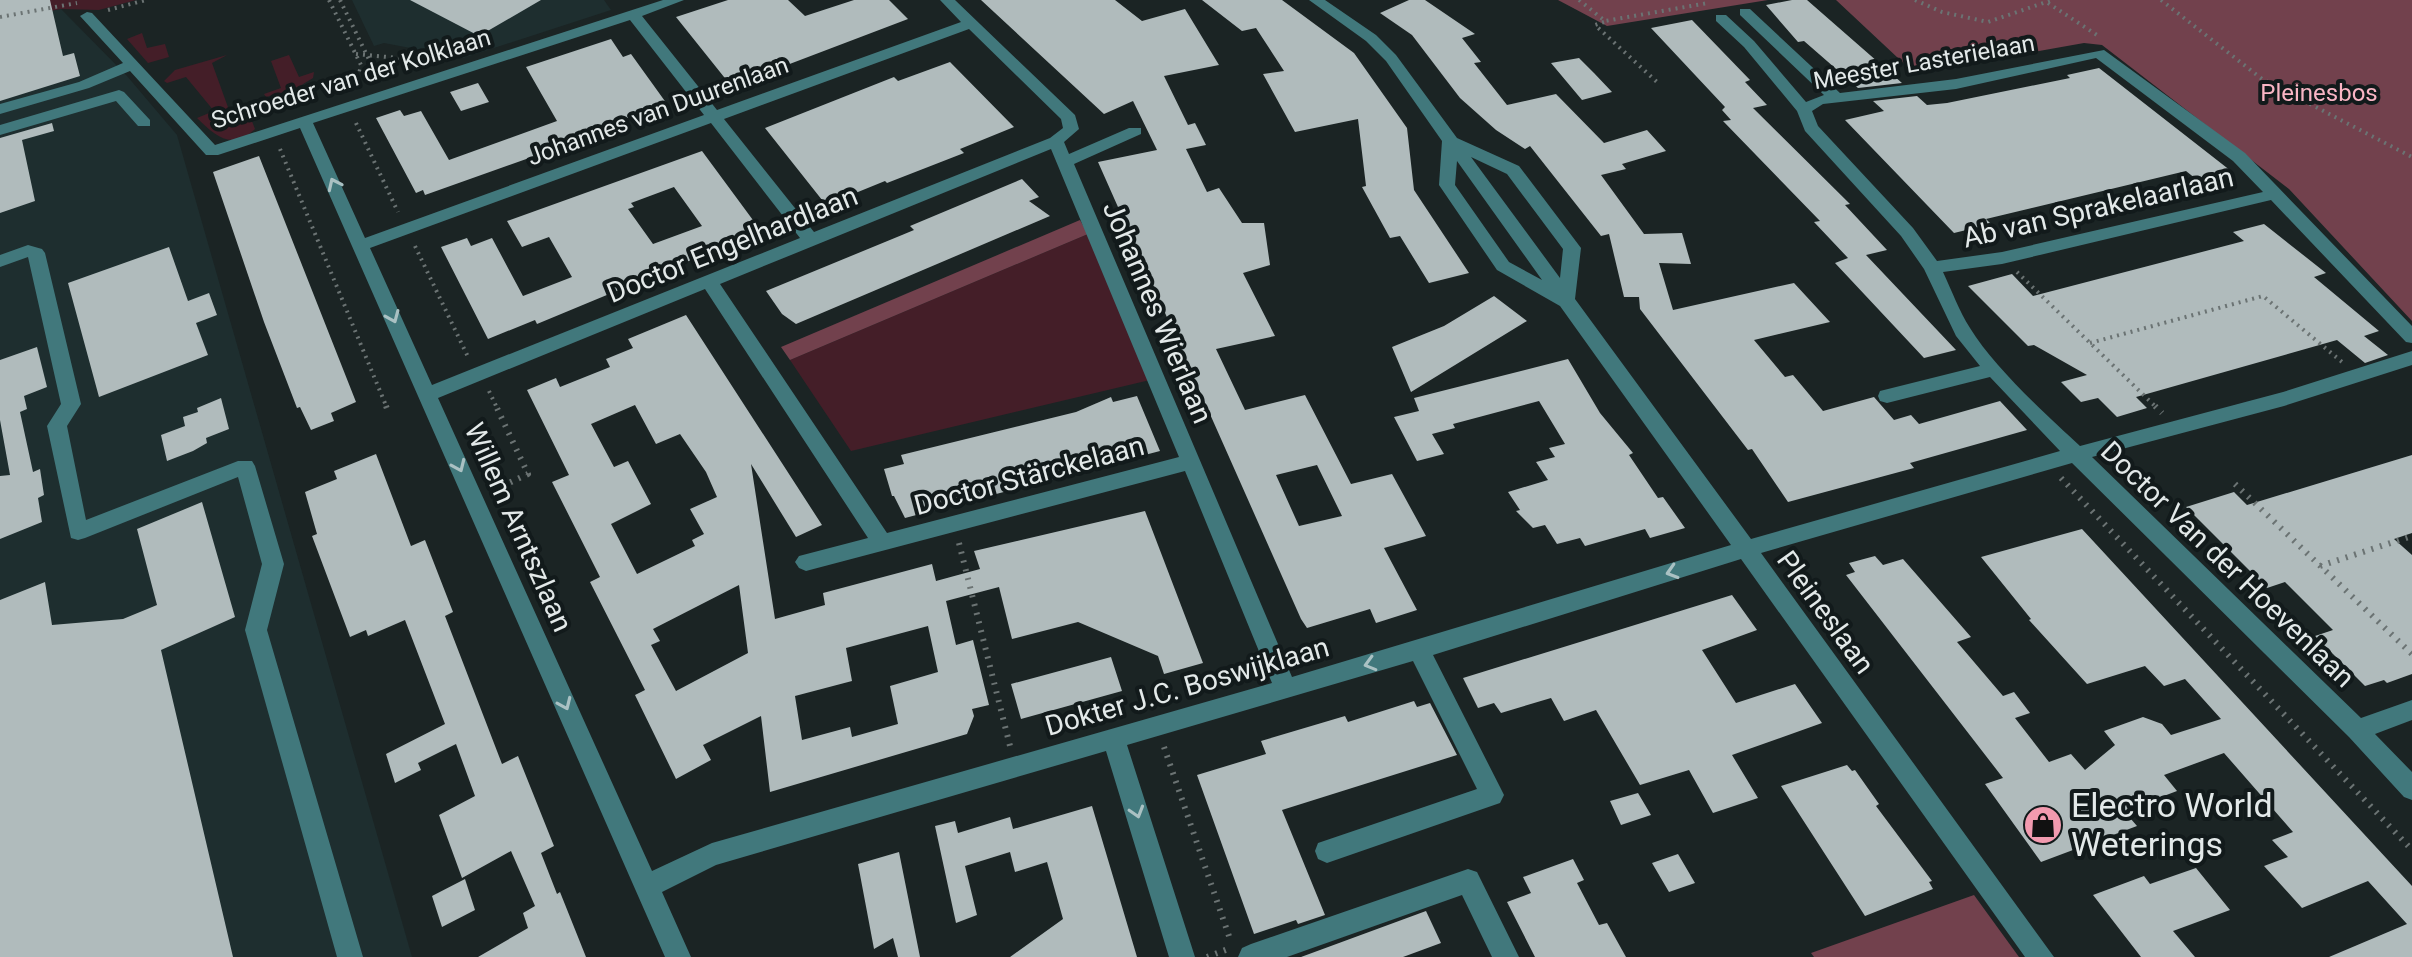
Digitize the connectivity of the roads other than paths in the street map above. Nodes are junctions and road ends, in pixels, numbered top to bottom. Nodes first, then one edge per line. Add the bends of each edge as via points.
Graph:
1 (677, 0) edge
2 (947, 0) edge
3 (1316, 0) edge
4 (83, 11) road end
5 (1745, 12) dead end
6 (633, 14) junction
7 (1721, 18) dead end
8 (971, 23) junction
9 (1772, 39) junction
10 (1749, 44) junction
11 (132, 65) junction
12 (1836, 98) junction
13 (0, 109) edge
14 (1804, 110) junction
15 (713, 116) junction
16 (305, 122) junction
17 (144, 123) dead end
18 (0, 130) edge
19 (1135, 131) dead end
20 (1056, 141) junction
21 (1450, 141) junction
22 (1065, 161) junction
23 (2275, 194) junction
24 (810, 239) junction
25 (362, 245) junction
26 (0, 261) edge
27 (1932, 268) junction
28 (709, 281) junction
29 (1566, 301) junction
30 (2412, 337) edge
31 (2412, 358) edge
32 (1993, 369) junction
33 (427, 395) junction
34 (1887, 396) dead end
35 (2076, 454) junction
36 (1190, 462) junction
37 (882, 543) junction
38 (1746, 549) junction
39 (806, 562) dead end
40 (1419, 650) junction
41 (1286, 688) junction
42 (2412, 710) edge
43 (2357, 730) junction
44 (1113, 738) junction
45 (2412, 789) edge
46 (1327, 851) dead end
47 (647, 887) junction
48 (350, 957) edge
49 (678, 957) edge
50 (1182, 957) edge
51 (1251, 957) edge
52 (1506, 957) edge
53 (2041, 957) edge

1 - 6 street, Schroeder van der Kolklaan
2 - 8 street
3 - 21 street, Pleineslaan via 1391,58
4 - 11 street, Schroeder van der Kolklaan
5 - 9 street
6 - 15 street
6 - 16 street, Schroeder van der Kolklaan
7 - 10 street
8 - 15 street, Johannes van Duurenlaan
8 - 20 street via 1069,118 1071,129
9 - 10 street
9 - 12 street
10 - 14 street
11 - 13 street
11 - 16 street, Schroeder van der Kolklaan via 212,151
12 - 14 street, Meester Lasterielaan via 1819,100
12 - 23 street, Meester Lasterielaan via 1956,84 2099,53 2239,157
14 - 27 street via 1811,128 1889,210
15 - 24 street
15 - 25 street, Johannes van Duurenlaan
25 -> 16 street, Willem Arntszlaan
17 - 18 street via 119,95
19 - 22 street
20 - 22 street, Johannes Wierlaan
20 - 24 street, Doctor Engelhardlaan
21 - 29 street, Pleineslaan
21 - 29 street, Pleineslaan via 1447,185 1503,266
21 - 29 street, Pleineslaan via 1513,170 1572,248
22 - 36 street, Johannes Wierlaan
23 - 27 street, Ab van Sprakelaarlaan via 2002,258
23 - 30 street
24 - 28 street, Doctor Engelhardlaan
25 -> 33 street, Willem Arntszlaan
26 - 48 street via 36,253 71,404 57,426 78,532 245,466 273,564 256,630
27 - 32 street via 1962,331
28 - 33 street, Doctor Engelhardlaan
28 - 37 street
29 - 38 street, Pleineslaan
31 - 35 street
32 - 34 street
32 - 35 street
33 -> 47 street, Willem Arntszlaan
35 - 38 street, Doctor Van der Hoevenlaan
35 - 43 street, Doctor Van der Hoevenlaan
36 - 37 street, Doctor Stärckelaan
36 - 41 street, Johannes Wierlaan
37 - 39 street, Doctor Stärckelaan
38 -> 40 street, Dokter J.C. Boswijklaan
38 - 53 street, Pleineslaan
40 -> 41 street, Dokter J.C. Boswijklaan
40 - 46 street via 1492,795
41 - 44 street, Dokter J.C. Boswijklaan
42 - 43 street
43 - 45 street, Doctor Van der Hoevenlaan
44 - 47 street, Dokter J.C. Boswijklaan via 712,855
44 -> 50 street
47 - 49 street, Willem Arntszlaan
51 - 52 street via 1468,881

